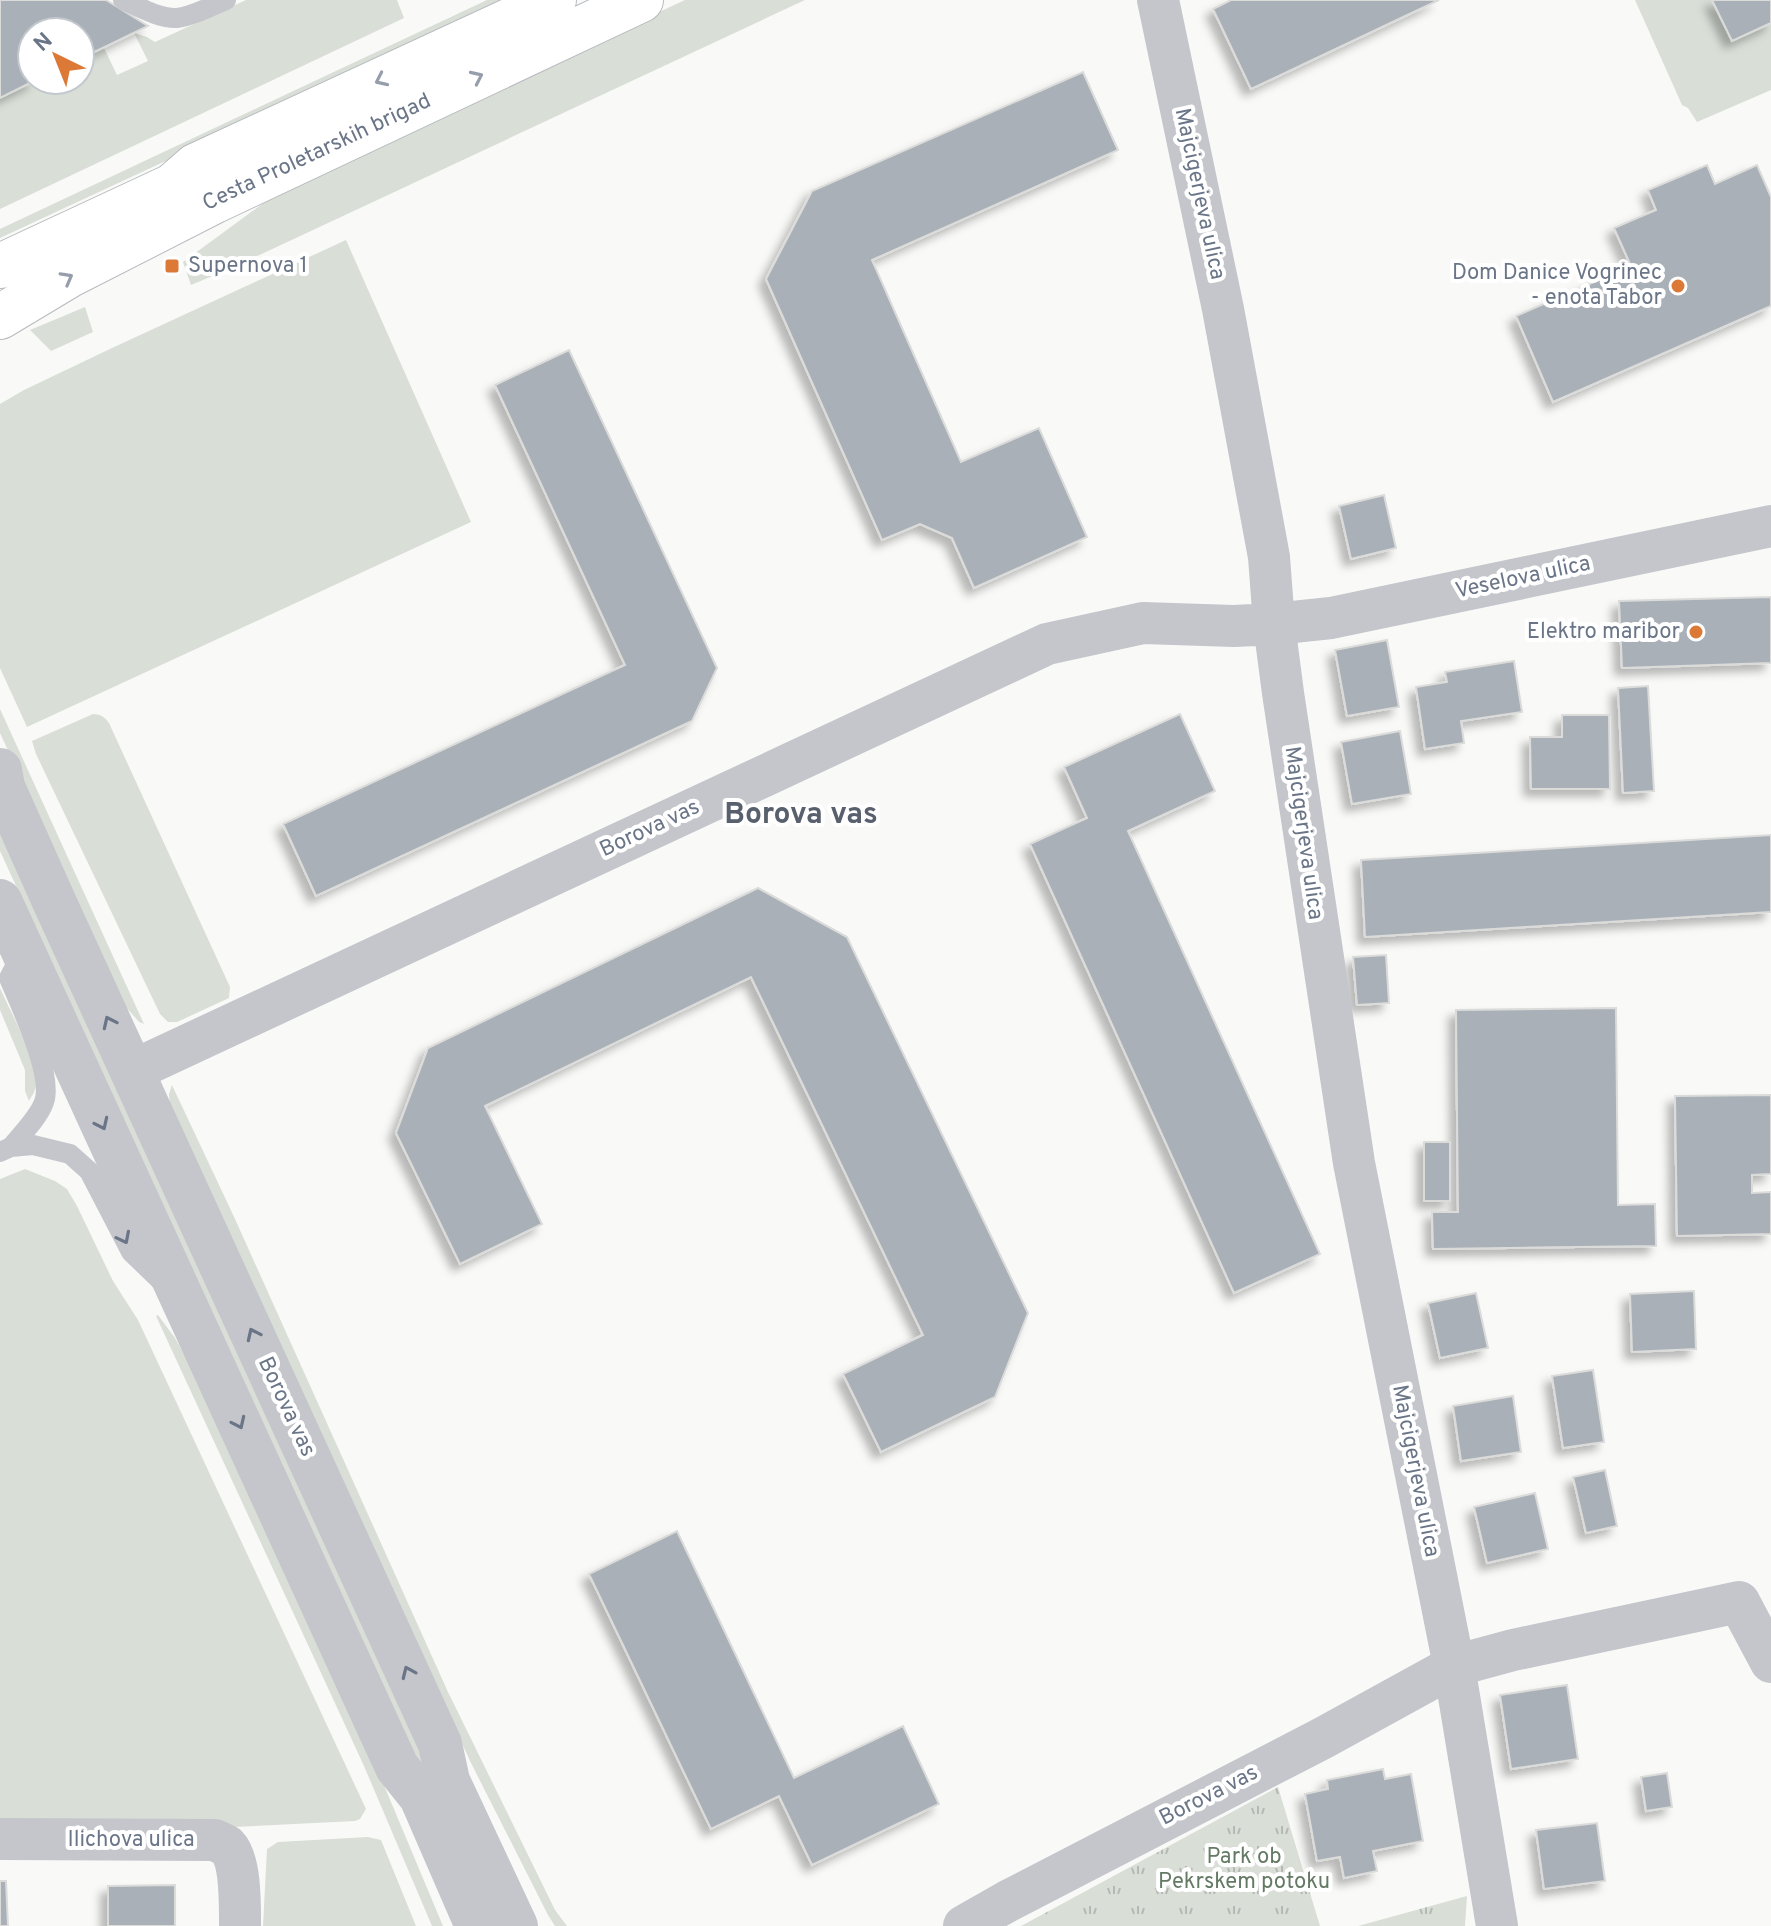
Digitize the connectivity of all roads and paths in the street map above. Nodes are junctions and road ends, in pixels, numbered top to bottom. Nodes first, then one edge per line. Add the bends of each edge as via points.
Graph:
1 (123, 0) edge
2 (226, 0) edge
3 (554, 0) edge
4 (641, 0) edge
5 (1158, 0) edge
6 (195, 166) junction
7 (0, 247) edge
8 (0, 266) edge
9 (0, 317) edge
10 (1771, 526) edge
11 (1274, 624) junction
12 (1, 780) edge
13 (0, 901) edge
14 (23, 951) junction
15 (132, 1071) junction
16 (5, 1149) edge
17 (183, 1302) junction
18 (1771, 1662) edge
19 (1454, 1666) junction
20 (440, 1744) junction
21 (397, 1767) junction
22 (0, 1839) edge
23 (240, 1926) edge
24 (455, 1926) edge
25 (477, 1926) edge
26 (516, 1926) edge
27 (545, 1926) edge
28 (964, 1926) edge
29 (1497, 1926) edge

1 - 2 lane via 178,18
3 -> 6 main road, Cesta Proletarskih brigad
9 -> 4 main road, Cesta Proletarskih brigad via 215,201
5 - 11 street, Majcigerjeva ulica via 1264,526
6 - 7 main road via 167,170
6 - 8 main road via 172,186
10 - 11 street, Veselova ulica via 1331,618
11 - 15 street, Borova vas via 1143,623 1047,644
11 - 19 street, Majcigerjeva ulica via 1354,1163
15 -> 12 street, Borova vas
13 - 14 street
14 - 16 lane via 9,978 45,1077 44,1101 27,1129
14 -> 17 street
20 -> 15 street, Borova vas
16 -> 17 lane via 33,1145 70,1154 80,1162 131,1252
17 -> 21 street
18 - 19 street via 1739,1602
19 - 28 street, Borova vas
19 - 29 street, Majcigerjeva ulica
20 - 26 street via 448,1781
20 - 27 street via 463,1774
21 - 24 street via 403,1801
21 - 25 street via 421,1797
22 - 23 street, Ilichova ulica via 215,1840 230,1851 240,1882

